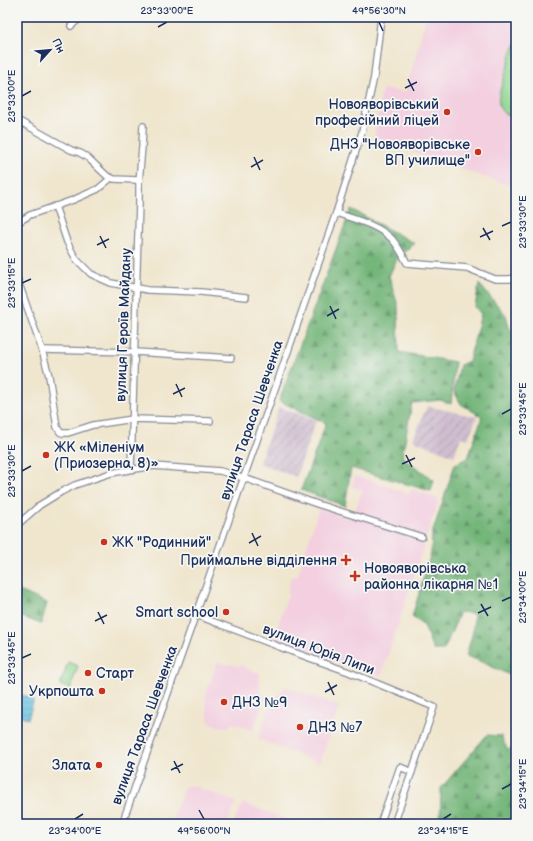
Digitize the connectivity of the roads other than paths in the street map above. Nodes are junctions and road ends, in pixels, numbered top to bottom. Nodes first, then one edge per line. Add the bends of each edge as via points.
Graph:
1 (81, 17) edge
2 (380, 17) edge
3 (70, 26) dead end
4 (17, 120) edge
5 (143, 126) dead end
6 (111, 178) junction
7 (139, 182) junction
8 (55, 206) junction
9 (336, 212) junction
10 (17, 223) edge
11 (17, 278) edge
12 (516, 278) edge
13 (136, 287) junction
14 (246, 297) dead end
15 (42, 350) junction
16 (135, 352) junction
17 (231, 358) dead end
18 (132, 419) junction
19 (210, 421) dead end
20 (131, 469) junction
21 (244, 478) junction
22 (17, 525) edge
23 (422, 537) dead end
24 (196, 615) junction
25 (412, 772) junction
26 (17, 821) edge
27 (24, 824) edge
28 (122, 824) edge
29 (380, 824) edge
30 (394, 824) edge

1 - 3 street
2 - 9 street, вулиця Тараса Шевченка via 374,77 362,132
4 - 6 street via 87,157
5 - 7 street, вулиця Героїв Майдану
6 - 7 street
6 - 8 street via 98,189
7 - 13 street, вулиця Героїв Майдану
8 - 10 street
8 - 13 street via 67,242 76,259 91,274 111,283
9 - 12 street via 386,234 396,244 407,263 467,268 495,279
9 - 21 street, вулиця Тараса Шевченка
11 - 15 street
13 - 14 street
13 - 16 street, вулиця Героїв Майдану
15 - 16 street
15 - 18 street via 60,432 68,433 93,425
16 - 17 street
16 - 18 street, вулиця Героїв Майдану
18 - 19 street
18 - 20 street, вулиця Героїв Майдану
20 - 21 street via 153,466 185,468 220,471
20 - 22 street via 75,485 40,505
21 - 23 street
21 - 24 street, вулиця Тараса Шевченка
24 - 25 street, вулиця Юрія Липи via 434,707
24 - 28 street, вулиця Тараса Шевченка
25 - 29 street via 400,767
25 - 30 street
26 - 27 street

